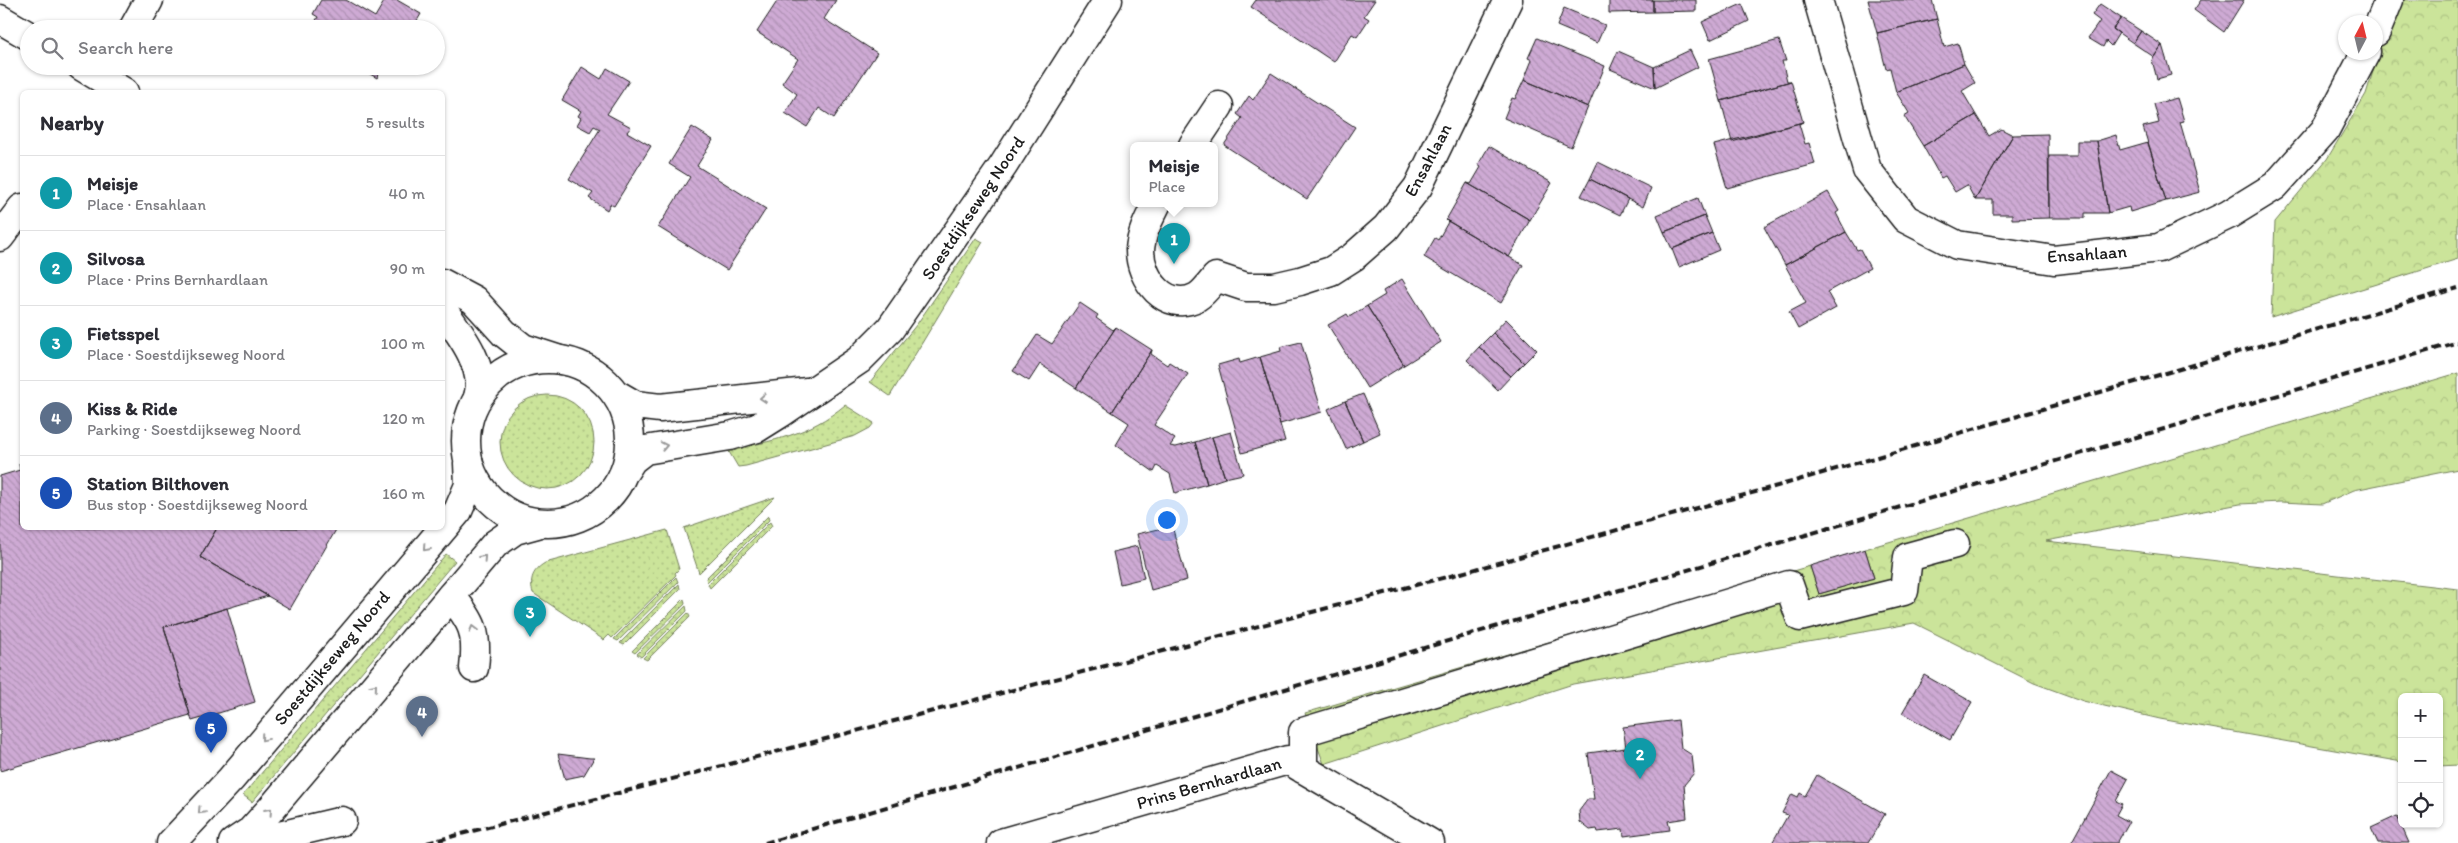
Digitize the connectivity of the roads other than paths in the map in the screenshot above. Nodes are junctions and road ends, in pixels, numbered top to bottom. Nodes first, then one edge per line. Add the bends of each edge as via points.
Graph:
1 (149, 0) edge
2 (1108, 0) edge
3 (1508, 0) edge
4 (1818, 0) edge
5 (2389, 0) edge
6 (2383, 15) edge
7 (0, 19) edge
8 (138, 20) edge
9 (20, 31) edge
10 (2362, 60) edge
11 (1219, 106) dead end
12 (1195, 142) edge
13 (1155, 207) edge
14 (20, 211) edge
15 (0, 237) edge
16 (445, 285) edge
17 (445, 313) edge
18 (560, 360) junction
19 (811, 391) junction
20 (616, 394) junction
21 (478, 397) junction
22 (468, 461) junction
23 (625, 471) junction
24 (537, 524) junction
25 (445, 526) edge
26 (442, 530) edge
27 (1955, 544) dead end
28 (451, 596) junction
29 (474, 668) dead end
30 (1303, 769) junction
31 (342, 821) dead end
32 (171, 843) edge
33 (233, 843) edge
34 (250, 843) edge
35 (1001, 843) edge
36 (1430, 843) edge

1 - 8 main road
2 - 19 main road, Soestdijkseweg Noord via 1003,166 890,329 859,360
3 - 13 main road, Ensahlaan via 1418,187 1386,228 1353,257 1331,271 1274,287 1246,287 1216,278 1198,296 1182,302 1162,297 1149,282 1141,264 1140,248
4 - 10 main road, Ensahlaan via 1867,170 1906,220 1957,245 2054,260 2159,248 2228,215 2275,186 2325,130
5 - 6 main road
7 - 9 main road
11 - 12 main road
14 - 15 main road
16 - 18 main road via 474,300 504,333 523,348
17 - 21 main road via 476,366 480,386
18 - 20 main road via 589,370
18 - 21 main road via 534,360 506,368
19 -> 20 main road, Soestdijkseweg Noord via 660,408 636,405
23 -> 19 main road, Soestdijkseweg Noord via 632,460 645,450 730,436 756,428
20 - 23 main road via 630,429
21 - 22 main road via 466,431
22 - 24 main road via 478,485 495,504 512,516
22 -> 25 main road, Soestdijkseweg Noord via 469,485 458,511
23 - 24 main road via 615,490 598,507 580,518
28 -> 24 main road via 502,538 522,527
26 -> 32 main road, Soestdijkseweg Noord via 231,779
27 - 30 main road via 1908,557 1904,591 1800,617 1789,585 1304,732
29 -> 28 main road via 476,645 472,624
33 -> 28 main road via 251,831 270,810
30 - 35 main road, Prins Bernhardlaan via 1288,760
30 - 36 main road, Prins Bernhardlaan
31 - 34 main road

